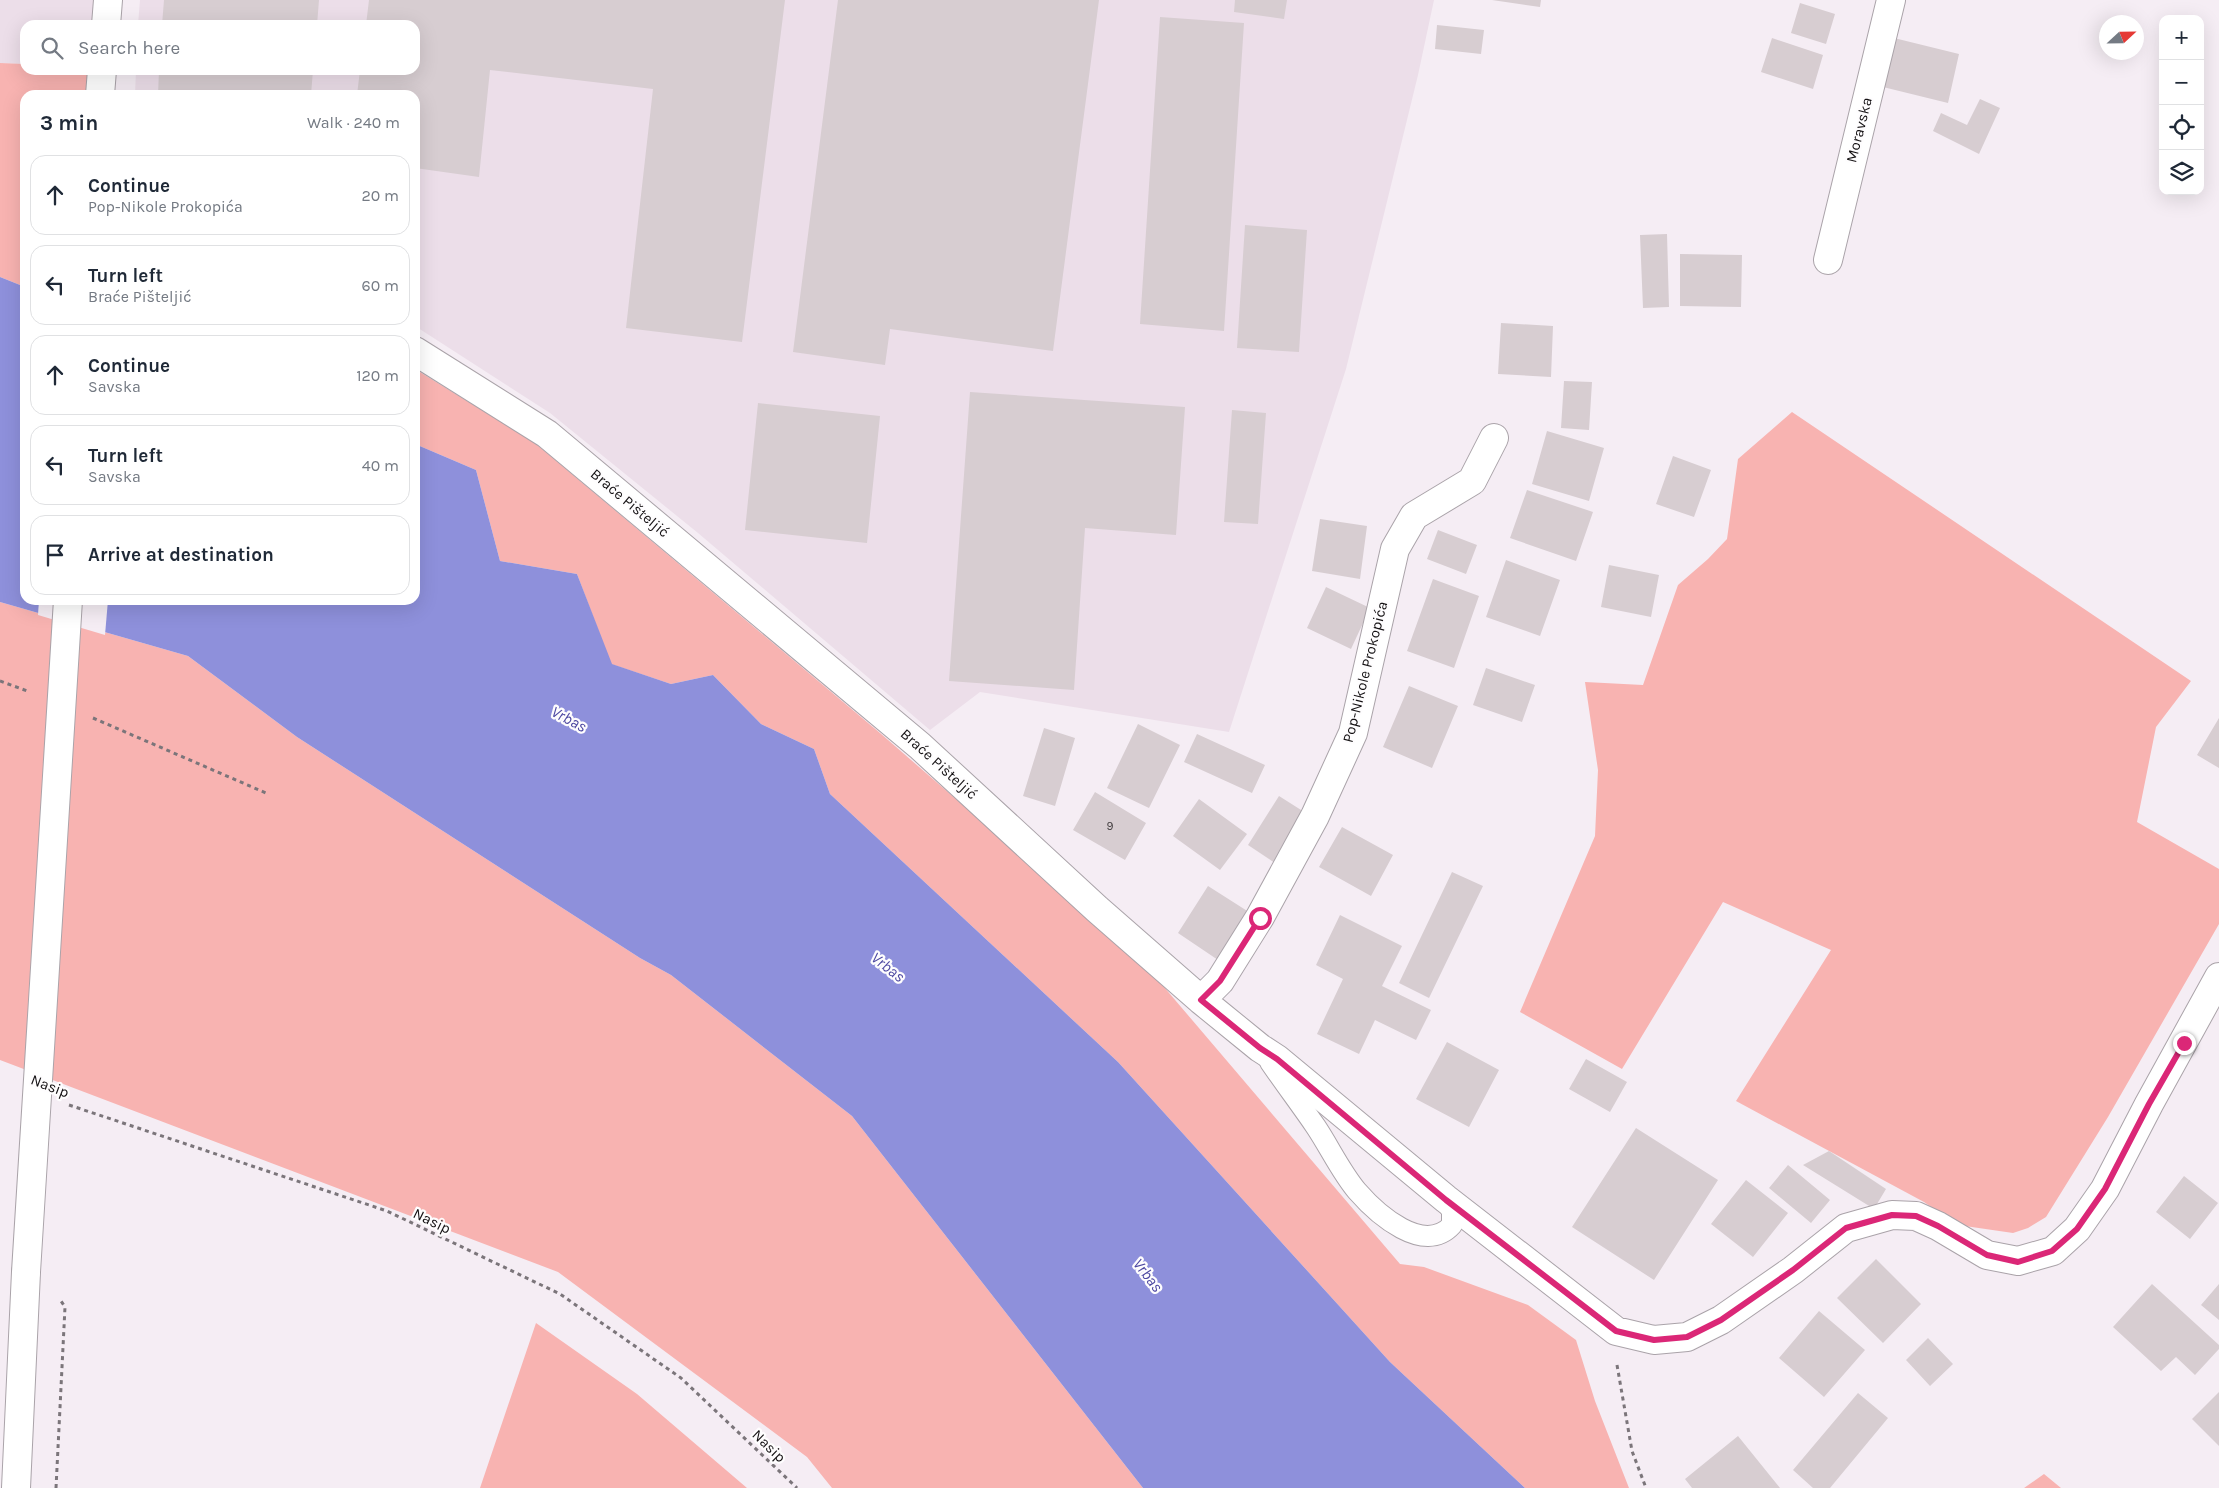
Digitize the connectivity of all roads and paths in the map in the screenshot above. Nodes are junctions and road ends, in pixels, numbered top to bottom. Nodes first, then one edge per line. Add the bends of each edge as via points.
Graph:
1 (108, 0) edge
2 (1891, 0) edge
3 (106, 20) edge
4 (102, 75) edge
5 (100, 90) edge
6 (1828, 260) dead end
7 (420, 354) edge
8 (1494, 438) dead end
9 (68, 605) edge
10 (0, 681) edge
11 (35, 694) dead end
12 (87, 716) dead end
13 (266, 793) dead end
14 (2219, 977) edge
15 (1201, 1000) junction
16 (1260, 1048) junction
17 (64, 1104) dead end
18 (1446, 1200) junction
19 (56, 1293) dead end
20 (1616, 1331) junction
21 (16, 1488) edge
22 (56, 1488) edge
23 (797, 1488) edge
24 (1646, 1488) edge

1 - 3 street
2 - 6 street, Moravska
4 - 5 street
7 - 15 street, Braće Pišteljić via 547,434 920,746
8 - 15 street, Pop-Nikole Prokopića via 1472,481 1414,516 1396,549 1353,734 1315,816 1260,918 1220,981
9 - 21 street, bridge via 26,1272
10 - 11 path
12 - 13 path
14 - 20 street via 2105,1189 2077,1229 2052,1251 2018,1262 1987,1255 1916,1216 1892,1215 1846,1228 1729,1315 1687,1337 1654,1340
15 - 16 street, Braće Pišteljić
16 - 18 street, Braće Pišteljić
16 - 18 lane via 1356,1190 1387,1218 1408,1232 1435,1236 1452,1225 1452,1212
17 - 23 path, Nasip via 387,1211 560,1294 681,1378
18 - 20 street, Braće Pišteljić
19 - 22 path via 65,1307
20 - 24 path via 1618,1372 1632,1451

